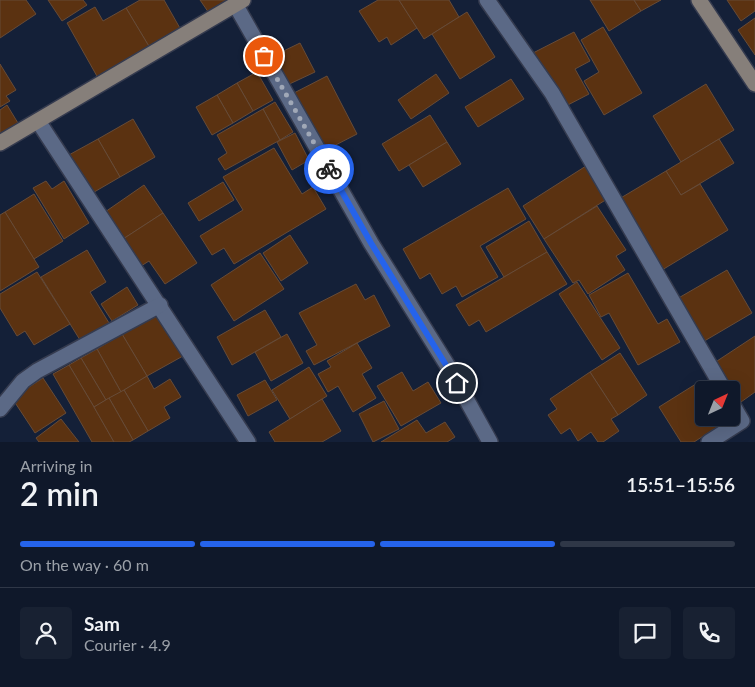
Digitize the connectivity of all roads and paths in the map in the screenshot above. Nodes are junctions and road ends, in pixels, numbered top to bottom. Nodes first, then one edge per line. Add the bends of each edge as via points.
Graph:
1 (487, 0) edge
2 (700, 0) edge
3 (239, 2) edge
4 (755, 84) edge
5 (38, 121) junction
6 (0, 143) edge
7 (160, 305) junction
8 (719, 381) edge
9 (0, 409) edge
10 (749, 417) edge
11 (248, 442) edge
12 (490, 442) edge
13 (710, 442) edge

1 - 8 street via 552,93
2 - 4 main road
3 - 5 main road
3 - 12 street via 371,243 449,368
5 - 6 main road
5 - 7 street
7 - 9 street via 37,371 23,381
7 - 11 street
10 - 13 street

